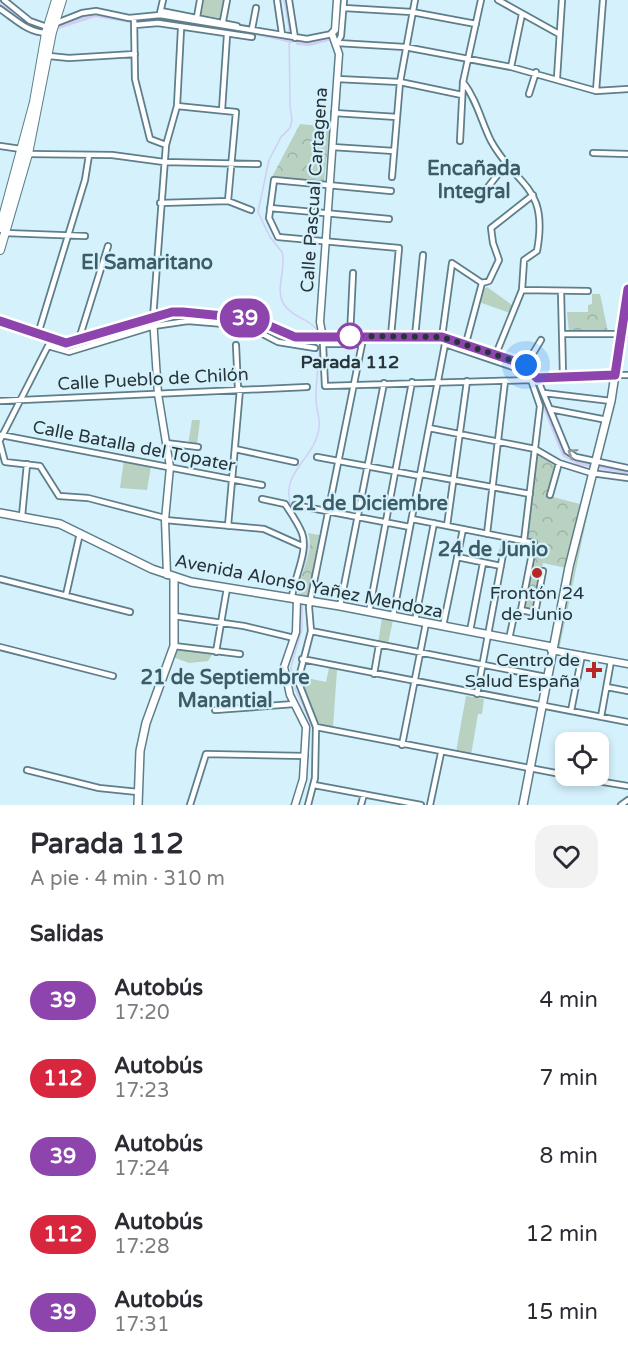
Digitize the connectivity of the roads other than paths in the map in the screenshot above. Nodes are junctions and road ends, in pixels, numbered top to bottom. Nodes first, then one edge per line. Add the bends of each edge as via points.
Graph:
1 (4, 0) edge
2 (56, 0) edge
3 (63, 0) edge
4 (163, 0) edge
5 (201, 0) edge
6 (227, 0) edge
7 (277, 0) edge
8 (289, 0) edge
9 (337, 0) edge
10 (344, 0) edge
11 (415, 0) edge
12 (482, 0) edge
13 (498, 0) edge
14 (562, 0) edge
15 (603, 0) edge
16 (256, 8) dead end
17 (344, 8) junction
18 (0, 9) edge
19 (412, 12) junction
20 (160, 13) junction
21 (522, 14) junction
22 (197, 17) junction
23 (223, 21) junction
24 (135, 22) junction
25 (476, 24) junction
26 (49, 28) junction
27 (242, 28) junction
28 (181, 29) junction
29 (252, 29) junction
30 (559, 34) junction
31 (227, 35) junction
32 (289, 36) junction
33 (252, 37) dead end
34 (334, 38) junction
35 (405, 47) junction
36 (135, 54) junction
37 (49, 56) junction
38 (468, 59) junction
39 (511, 67) junction
40 (536, 72) junction
41 (337, 78) junction
42 (557, 78) junction
43 (400, 82) junction
44 (463, 82) junction
45 (628, 89) edge
46 (596, 91) junction
47 (462, 94) junction
48 (529, 94) dead end
49 (177, 106) junction
50 (222, 110) junction
51 (334, 113) junction
52 (398, 117) junction
53 (460, 141) dead end
54 (166, 145) junction
55 (0, 146) edge
56 (332, 147) junction
57 (25, 152) junction
58 (394, 152) junction
59 (593, 153) dead end
60 (628, 154) edge
61 (89, 155) junction
62 (164, 162) junction
63 (231, 163) junction
64 (507, 163) junction
65 (258, 164) dead end
66 (392, 177) dead end
67 (329, 184) junction
68 (391, 191) dead end
69 (533, 195) junction
70 (480, 197) dead end
71 (4, 198) edge
72 (228, 201) junction
73 (160, 202) junction
74 (270, 208) junction
75 (251, 210) dead end
76 (327, 213) junction
77 (389, 219) dead end
78 (3, 230) edge
79 (67, 236) junction
80 (85, 236) dead end
81 (325, 241) junction
82 (108, 246) dead end
83 (0, 250) edge
84 (423, 255) dead end
85 (353, 273) dead end
86 (482, 283) junction
87 (628, 289) edge
88 (522, 290) junction
89 (561, 291) junction
90 (588, 291) dead end
91 (0, 321) edge
92 (153, 322) junction
93 (38, 334) junction
94 (562, 334) junction
95 (624, 334) edge
96 (351, 336) junction
97 (390, 336) junction
98 (415, 337) junction
99 (442, 337) junction
100 (79, 339) junction
101 (321, 340) junction
102 (541, 340) dead end
103 (466, 343) junction
104 (236, 345) dead end
105 (315, 348) dead end
106 (496, 354) junction
107 (526, 365) junction
108 (615, 375) junction
109 (628, 375) edge
110 (564, 376) junction
111 (534, 379) junction
112 (438, 381) junction
113 (467, 381) junction
114 (505, 381) junction
115 (412, 382) junction
116 (384, 383) junction
117 (354, 385) junction
118 (307, 387) dead end
119 (239, 389) junction
120 (544, 393) junction
121 (158, 394) junction
122 (19, 400) junction
123 (0, 401) edge
124 (611, 401) junction
125 (550, 409) junction
126 (607, 420) junction
127 (429, 428) junction
128 (460, 433) junction
129 (0, 439) edge
130 (498, 442) junction
131 (166, 443) junction
132 (198, 447) dead end
133 (235, 449) junction
134 (535, 449) junction
135 (317, 457) dead end
136 (340, 461) junction
137 (295, 462) dead end
138 (559, 463) junction
139 (27, 464) junction
140 (170, 466) junction
141 (368, 467) junction
142 (595, 467) junction
143 (628, 468) edge
144 (395, 472) junction
145 (420, 475) junction
146 (628, 478) edge
147 (233, 479) junction
148 (453, 480) junction
149 (262, 485) dead end
150 (492, 487) junction
151 (530, 494) junction
152 (550, 495) dead end
153 (262, 499) dead end
154 (295, 505) dead end
155 (330, 512) junction
156 (0, 513) edge
157 (22, 516) junction
158 (358, 517) junction
159 (165, 519) junction
160 (412, 519) junction
161 (386, 522) junction
162 (434, 523) junction
163 (228, 526) junction
164 (447, 526) junction
165 (410, 527) junction
166 (462, 529) junction
167 (80, 533) junction
168 (487, 534) junction
169 (506, 538) junction
170 (524, 541) junction
171 (302, 546) junction
172 (457, 557) junction
173 (483, 562) junction
174 (501, 566) junction
175 (543, 572) dead end
176 (171, 576) junction
177 (0, 579) edge
178 (227, 588) junction
179 (66, 595) junction
180 (301, 600) junction
181 (340, 606) junction
182 (521, 610) junction
183 (130, 612) dead end
184 (369, 612) junction
185 (174, 616) junction
186 (393, 616) junction
187 (415, 621) junction
188 (221, 622) junction
189 (426, 623) junction
190 (442, 626) junction
191 (470, 631) junction
192 (311, 632) junction
193 (489, 634) junction
194 (294, 638) junction
195 (509, 639) junction
196 (379, 645) junction
197 (0, 646) edge
198 (174, 646) junction
199 (551, 649) junction
200 (216, 652) junction
201 (421, 653) junction
202 (240, 654) dead end
203 (582, 656) junction
204 (302, 659) junction
205 (610, 661) junction
206 (628, 664) edge
207 (483, 665) junction
208 (374, 674) junction
209 (113, 676) dead end
210 (546, 677) junction
211 (415, 682) junction
212 (607, 687) junction
213 (628, 691) edge
214 (477, 694) junction
215 (294, 704) junction
216 (540, 706) junction
217 (215, 710) dead end
218 (571, 711) junction
219 (601, 717) junction
220 (628, 722) edge
221 (316, 727) junction
222 (402, 745) junction
223 (441, 753) junction
224 (305, 756) junction
225 (530, 769) junction
226 (27, 770) dead end
227 (555, 773) edge
228 (609, 783) edge
229 (314, 785) junction
230 (628, 786) edge
231 (138, 792) junction
232 (364, 794) junction
233 (628, 800) edge
234 (138, 805) edge
235 (190, 805) edge
236 (296, 805) edge
237 (308, 805) edge
238 (361, 805) edge
239 (422, 805) edge
240 (429, 805) edge
241 (523, 805) edge
242 (621, 805) edge

1 - 26 street via 30,21
2 - 26 main road
3 - 26 main road
4 - 20 street
5 - 22 street
6 - 23 street
7 - 32 street
8 - 32 street
9 - 34 street, Calle Pascual Cartagena
10 - 17 street
11 - 19 street
12 - 25 street
13 - 21 street
14 - 30 street
15 - 46 street
16 - 29 street
17 - 19 street
17 - 34 street via 342,36
18 - 26 street via 38,33
19 - 25 street
19 - 35 street
20 - 22 street
20 - 24 street
20 - 27 street
21 - 30 street
21 - 39 street
22 - 23 street
23 - 27 street
24 - 26 street via 90,11
24 - 28 street
24 - 36 street
25 - 38 street
26 - 37 main road
26 - 57 main road
27 - 29 street
28 - 31 street
28 - 49 street
29 - 32 street
30 - 42 street
31 - 33 street
31 - 50 street
32 - 34 street
34 - 35 street
34 - 41 street, Calle Pascual Cartagena
35 - 38 street
35 - 43 street
36 - 37 street
36 - 54 street via 135,79 150,139
37 - 57 main road
38 - 39 street
38 - 44 street
39 - 40 street
40 - 42 street
40 - 48 street
41 - 43 street
41 - 51 street, Calle Pascual Cartagena
42 - 46 street
43 - 47 street
43 - 52 street
44 - 47 street
44 - 64 street via 475,99 493,144
45 - 46 street
47 - 53 street
49 - 50 street
49 - 54 street
50 - 63 street via 236,112
51 - 52 street
51 - 56 street, Calle Pascual Cartagena
52 - 58 street
54 - 62 street
55 - 57 street
56 - 58 street
56 - 67 street, Calle Pascual Cartagena
57 - 61 street
57 - 71 main road
57 - 78 main road
58 - 66 street
59 - 60 street
61 - 62 street
61 - 79 street
62 - 63 street
62 - 73 street
63 - 65 street
63 - 72 street
64 - 69 street
64 - 70 street
67 - 68 street
67 - 74 street via 274,180
67 - 76 street, Calle Pascual Cartagena
69 - 86 street via 491,228 499,260 489,281
69 - 88 street via 542,225 537,251 524,260
71 - 78 main road
72 - 73 street
72 - 75 street
73 - 92 street
74 - 76 street
74 - 81 street via 270,222 278,237
76 - 77 street
76 - 81 street, Calle Pascual Cartagena
78 - 79 street
78 - 83 main road
79 - 80 street
79 - 93 street
81 - 97 street via 399,248
81 - 101 street, Calle Pascual Cartagena
82 - 100 street
84 - 98 street
85 - 96 street
86 - 99 street via 452,263
86 - 103 street
87 - 95 main road
88 - 89 street
88 - 106 street
89 - 90 street
89 - 94 street
91 - 93 street
92 - 100 street
92 - 101 street via 177,312 248,318 290,336
92 - 105 street via 236,325 279,342
92 - 121 street
92 - 122 street via 69,352 48,346
93 - 100 street via 66,343
94 - 95 street
94 - 110 street
95 - 108 main road
96 - 97 street
96 - 101 street
97 - 98 street
98 - 99 street
99 - 103 street
101 - 117 street via 325,386
101 - 117 street via 362,344
102 - 107 street
103 - 106 street
104 - 119 street
106 - 107 street
107 - 111 street
108 - 109 street
108 - 110 street
108 - 124 main road
110 - 111 street
111 - 112 street via 522,370 445,344
111 - 114 street
111 - 120 street
111 - 134 street via 540,406
112 - 113 street
112 - 115 street
112 - 127 street
113 - 114 street
113 - 128 street
114 - 130 street
115 - 116 street
115 - 144 street
116 - 117 street
116 - 141 street
117 - 136 street
118 - 119 street, Calle Pueblo de Chilón
119 - 121 street, Calle Pueblo de Chilón
119 - 133 street
120 - 124 street
120 - 125 street
121 - 122 street, Calle Pueblo de Chilón
121 - 131 street
122 - 123 street, Calle Pueblo de Chilón
122 - 129 street
124 - 126 main road
125 - 126 street
142 -> 125 street via 567,451
126 - 142 main road
127 - 128 street
127 - 145 street
128 - 130 street
128 - 148 street
129 - 139 street via 5,462
129 - 140 street, Calle Batalla del Topater
130 - 134 street
130 - 150 street
131 - 132 street
131 - 140 street
133 - 137 street
133 - 147 street
134 - 138 street
134 - 151 street
135 - 136 street
136 - 141 street
136 - 155 street
138 - 142 street
138 - 152 street
139 - 157 street
139 - 159 street via 42,467 59,495 88,498
140 - 147 street, Calle Batalla del Topater
140 - 159 street
141 - 144 street
141 - 158 street
142 - 143 street
142 - 146 street
142 - 199 main road
144 - 145 street
144 - 161 street
145 - 148 street
145 - 160 street
147 - 149 street, Calle Batalla del Topater
147 - 163 street
148 - 150 street
148 - 164 street
150 - 151 street
150 - 168 street
151 - 170 street
153 - 171 street via 285,504 303,535
154 - 155 street
155 - 158 street
155 - 180 street
156 - 157 main road, Avenida Alonso Yañez Mendoza
157 - 167 main road, Avenida Alonso Yañez Mendoza via 60,524
158 - 161 street
158 - 181 street
159 - 163 street
159 - 176 street
160 - 162 street
160 - 165 street
161 - 165 street
161 - 184 street
162 - 164 street
162 - 187 street
163 - 171 street via 264,529
164 - 166 street
165 - 186 street
166 - 168 street
166 - 172 street
167 - 176 main road, Avenida Alonso Yañez Mendoza
167 - 179 street
168 - 169 street
169 - 170 street
169 - 174 street
170 - 182 street via 534,543
171 - 180 street via 292,589
172 - 173 street
172 - 190 street
173 - 174 street
173 - 191 street
174 - 193 street
175 - 182 street via 535,613
176 - 178 main road, Avenida Alonso Yañez Mendoza
176 - 185 main road
177 - 179 street
178 - 180 main road, Avenida Alonso Yañez Mendoza
178 - 188 street
179 - 183 street
180 - 181 main road, Avenida Alonso Yañez Mendoza
180 - 192 street via 309,607
180 - 194 street
181 - 184 main road, Avenida Alonso Yañez Mendoza
182 - 195 street via 514,616
184 - 186 main road, Avenida Alonso Yañez Mendoza
185 - 188 street
185 - 198 main road
186 - 187 main road, Avenida Alonso Yañez Mendoza
187 - 189 main road, Avenida Alonso Yañez Mendoza
188 - 194 street
188 - 200 street
189 - 190 main road, Avenida Alonso Yañez Mendoza
189 - 201 street
190 - 191 main road, Avenida Alonso Yañez Mendoza
191 - 193 main road, Avenida Alonso Yañez Mendoza
192 - 196 street
192 - 204 street
193 - 195 main road, Avenida Alonso Yañez Mendoza
193 - 207 street
194 - 215 street via 284,667
195 - 199 main road, Avenida Alonso Yañez Mendoza
196 - 201 street
196 - 208 street
197 - 209 street
198 - 200 street
198 - 231 main road via 146,723
199 - 203 street, Avenida Alonso Yañez Mendoza
199 - 210 main road
200 - 202 street
201 - 207 street
201 - 211 street
203 - 205 street, Avenida Alonso Yañez Mendoza
203 - 218 street
204 - 208 street
204 - 221 street via 300,688
205 - 206 street, Avenida Alonso Yañez Mendoza
205 - 212 street
207 - 210 street
207 - 214 street
208 - 211 street
210 - 216 main road
211 - 214 street
211 - 222 street
212 - 213 street
212 - 219 street
214 - 216 street
215 - 217 street
215 - 224 street via 306,727
216 - 218 street
216 - 225 main road
218 - 219 street
219 - 220 street
221 - 222 street
221 - 229 street
222 - 223 street
223 - 225 street
223 - 240 street
224 - 235 street via 206,754
224 - 236 street
225 - 227 street
225 - 241 main road
226 - 231 street via 99,788
228 - 230 street
229 - 232 street
229 - 237 street
231 - 234 main road
232 - 238 street
232 - 239 street
233 - 242 street

